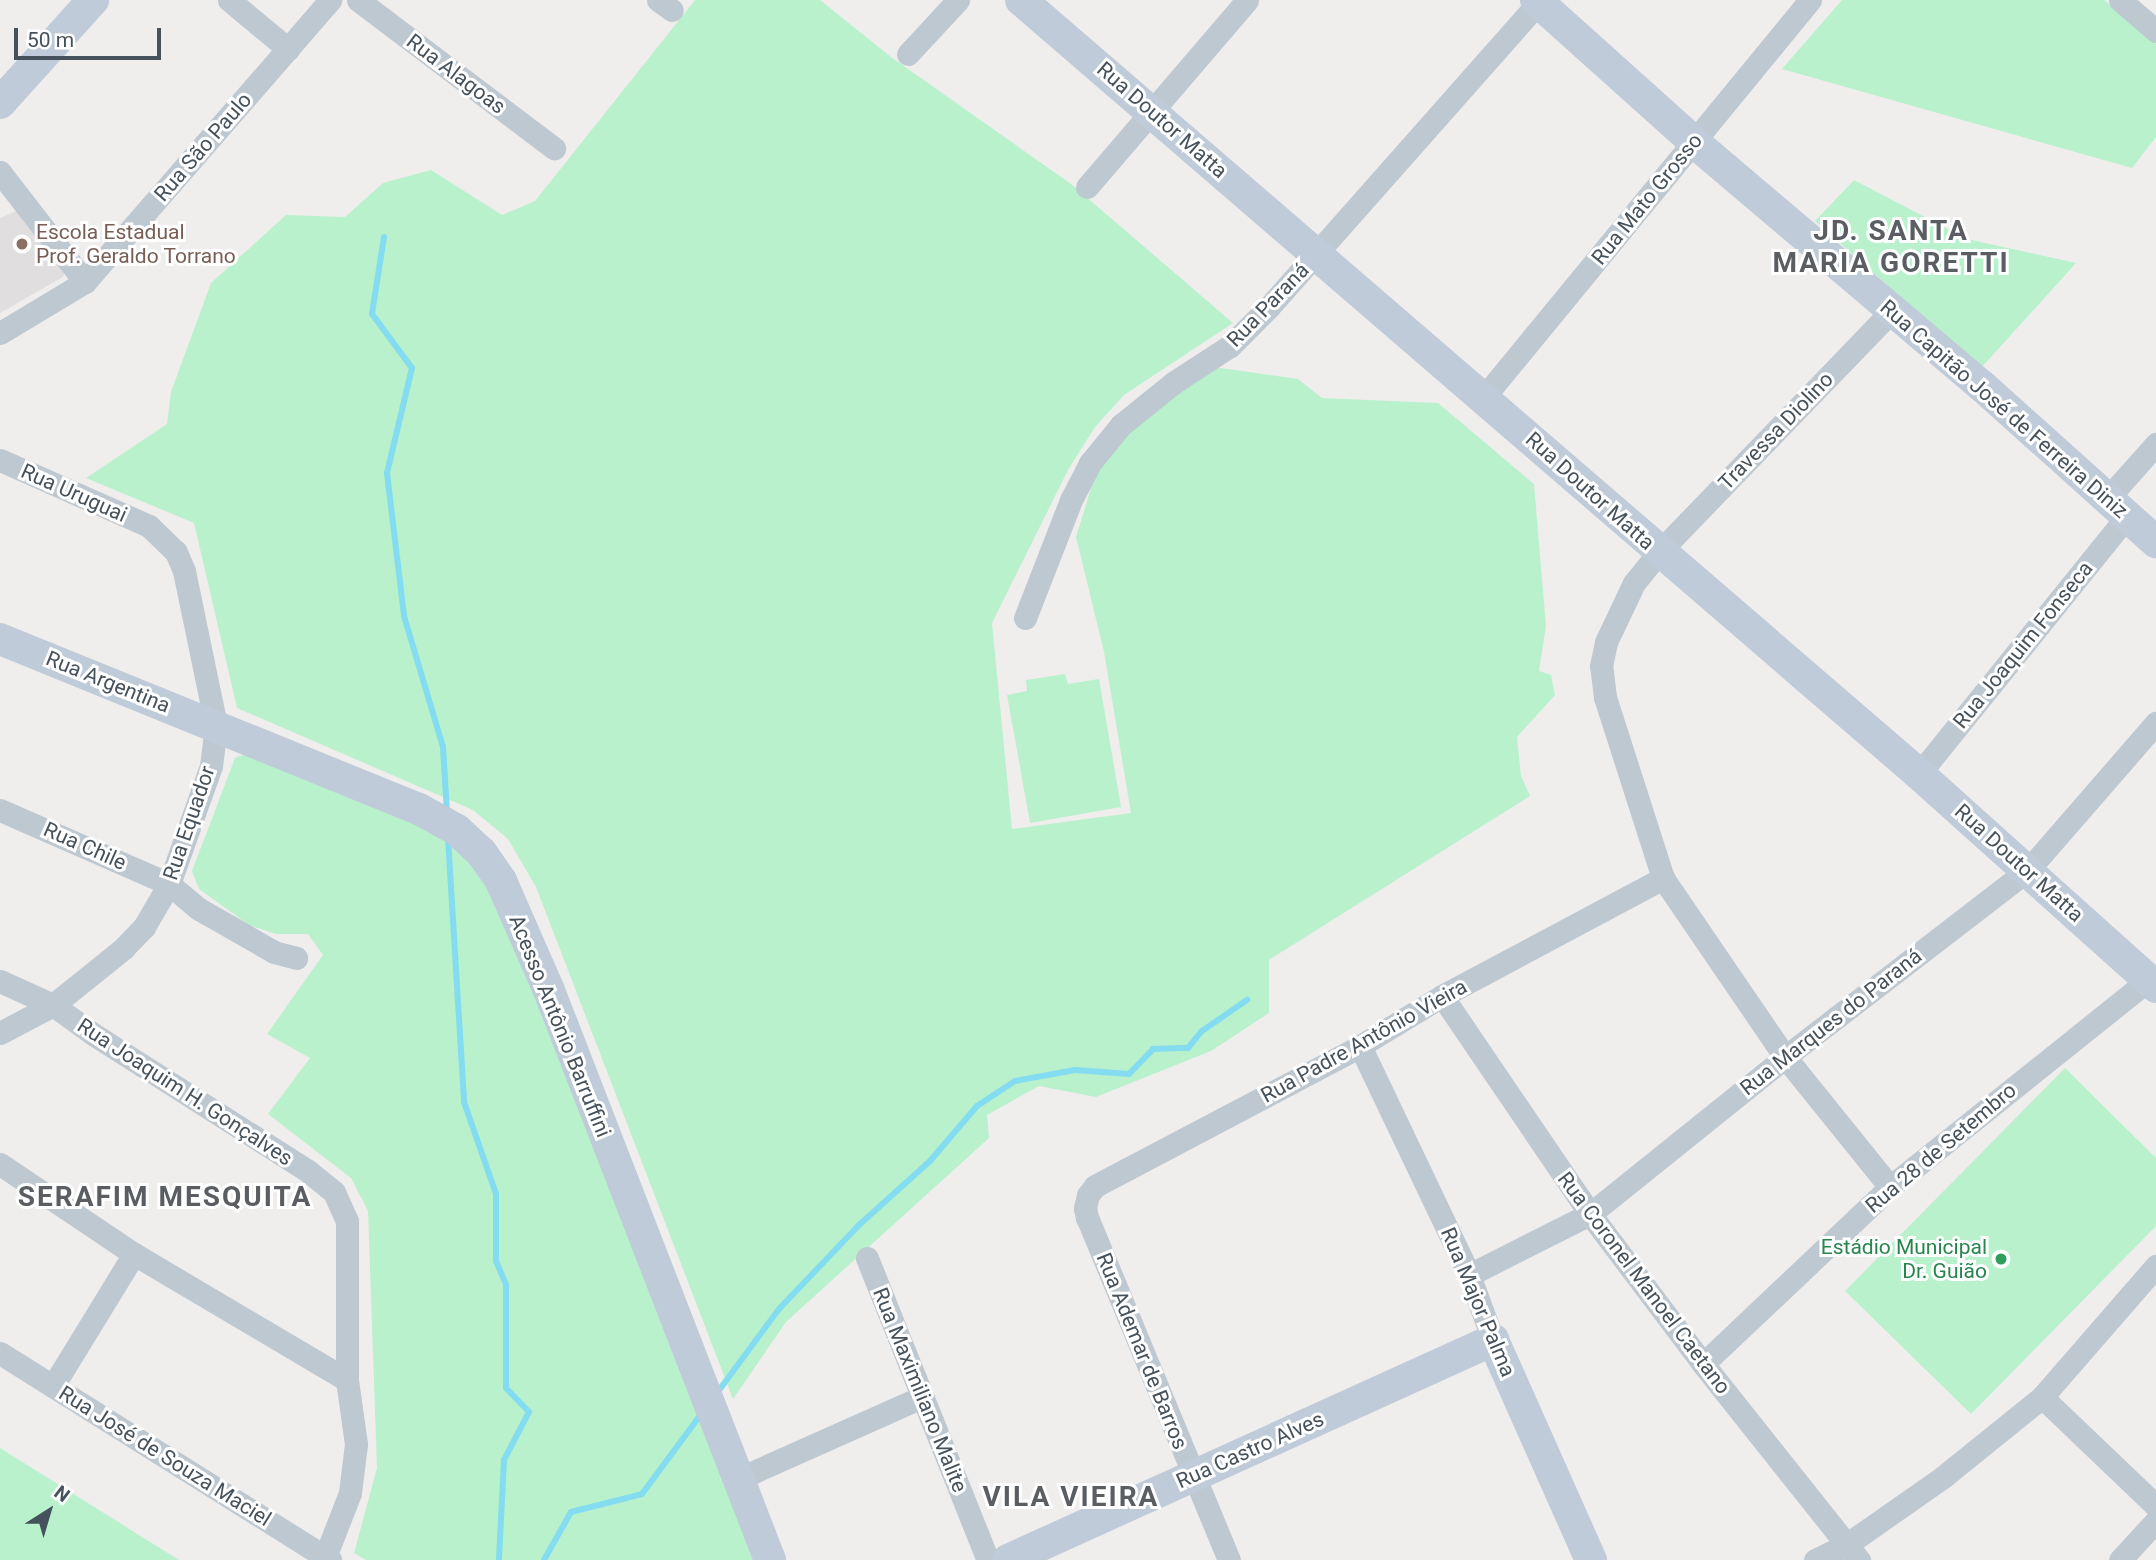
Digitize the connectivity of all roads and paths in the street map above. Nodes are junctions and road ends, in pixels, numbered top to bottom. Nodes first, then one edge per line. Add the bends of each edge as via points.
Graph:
1 (93, 0) edge
2 (229, 0) edge
3 (330, 0) edge
4 (358, 0) edge
5 (958, 0) edge
6 (1021, 0) edge
7 (1247, 0) edge
8 (1810, 0) edge
9 (2120, 0) edge
10 (1538, 1) edge
11 (2156, 31) edge
12 (288, 48) junction
13 (908, 54) dead end
14 (0, 103) edge
15 (1152, 112) junction
16 (1694, 142) junction
17 (554, 148) dead end
18 (0, 172) edge
19 (1087, 187) dead end
20 (1317, 254) junction
21 (85, 282) junction
22 (1893, 310) junction
23 (0, 333) edge
24 (1484, 397) junction
25 (2156, 444) edge
26 (0, 460) edge
27 (2117, 507) junction
28 (149, 526) joint
29 (2156, 542) edge
30 (1659, 552) junction
31 (1025, 618) dead end
32 (0, 639) edge
33 (2156, 723) edge
34 (216, 726) junction
35 (1919, 774) junction
36 (0, 810) edge
37 (2028, 870) junction
38 (1664, 878) junction
39 (169, 884) junction
40 (296, 958) dead end
41 (2153, 979) edge
42 (0, 981) edge
43 (1442, 996) junction
44 (54, 1004) junction
45 (0, 1033) edge
46 (1360, 1046) junction
47 (1785, 1057) junction
48 (0, 1164) edge
49 (1890, 1187) junction
50 (1590, 1214) junction
51 (1087, 1218) joint
52 (134, 1254) junction
53 (867, 1258) dead end
54 (2156, 1266) edge
55 (1469, 1275) junction
56 (1493, 1340) junction
57 (0, 1353) edge
58 (1703, 1364) junction
59 (347, 1380) junction
60 (53, 1386) junction
61 (922, 1397) junction
62 (2042, 1397) junction
63 (1193, 1475) junction
64 (740, 1478) junction
65 (2156, 1506) edge
66 (2156, 1521) edge
67 (1852, 1553) edge
68 (328, 1558) edge
69 (770, 1560) edge
70 (988, 1560) edge
71 (1008, 1560) edge
72 (1229, 1560) edge
73 (1591, 1560) edge
74 (1815, 1560) edge
75 (2120, 1560) edge

1 - 14 street
2 - 12 street
3 - 12 street, Rua São Paulo
4 - 17 street, Rua Alagoas
5 - 13 street
6 - 15 street, Rua Doutor Matta
7 - 15 street
8 - 16 street, Rua Mato Grosso
9 - 11 street
10 - 16 street, Rua Capitão José de Ferreira Diniz
10 - 20 street, Rua Paraná
12 - 21 street, Rua São Paulo
15 - 19 street
15 - 20 street, Rua Doutor Matta
16 - 22 street, Rua Capitão José de Ferreira Diniz
16 - 24 street, Rua Mato Grosso
18 - 21 street
20 - 24 street, Rua Doutor Matta
20 - 31 street, Rua Paraná via 1230,346 1173,383 1105,444 1071,500
21 - 23 street, Rua São Paulo
22 - 27 street, Rua Capitão José de Ferreira Diniz
22 - 30 street, Travessa Diolino
24 - 30 street, Rua Doutor Matta
25 - 27 street, Rua Joaquim Fonseca
26 - 28 street, Rua Uruguai
27 - 29 street, Rua Capitão José de Ferreira Diniz
27 - 35 street, Rua Joaquim Fonseca
28 - 34 street, Rua Equador via 176,552 184,571
30 - 35 street, Rua Doutor Matta
30 - 38 street, Travessa Diolino via 1634,583 1606,642 1601,666 1605,697
32 - 34 street, Rua Argentina
33 - 37 street, Rua Marques do Paraná
34 - 39 street, Rua Equador via 211,766
34 - 64 street, Acesso Antônio Barruffini via 419,809 457,830 481,852 548,988
35 - 37 street, Rua Doutor Matta
36 - 39 street, Rua Chile
37 - 41 street, Rua Doutor Matta
37 - 47 street, Rua Marques do Paraná
38 - 43 street, Rua Padre Antônio Vieira
38 - 47 street, Travessa Diolino
39 - 40 street, Rua Chile via 199,909 263,946
39 - 44 street, Rua Equador via 145,927
41 - 49 street, Rua 28 de Setembro
42 - 44 street, Rua Joaquim H. Gonçalves
43 - 46 street, Rua Padre Antônio Vieira
43 - 50 street, Rua Coronel Manoel Caetano
44 - 45 street, Rua Equador
44 - 59 street, Rua Joaquim H. Gonçalves via 334,1192 347,1221
46 - 51 street, Rua Padre Antônio Vieira via 1096,1186 1088,1195
46 - 55 street, Rua Major Palma
47 - 49 street, Travessa Diolino
47 - 50 street, Rua Marques do Paraná
48 - 52 street
49 - 58 street, Rua 28 de Setembro
50 - 55 street, Rua Marques do Paraná
50 - 58 street, Rua Coronel Manoel Caetano
51 - 63 street, Rua Ademar de Barros
52 - 59 street
52 - 60 street
53 - 61 street, Rua Maximiliano Malite
54 - 62 street
55 - 56 street, Rua Major Palma
56 - 63 street, Rua Castro Alves
56 - 73 street, Rua Major Palma
57 - 60 street, Rua José de Souza Maciel
58 - 67 street, Rua Coronel Manoel Caetano
59 - 68 street, Rua Joaquim H. Gonçalves via 356,1444 350,1493
60 - 68 street, Rua José de Souza Maciel
61 - 64 street
61 - 70 street, Rua Maximiliano Malite
62 - 65 street
62 - 67 street
63 - 71 street, Rua Castro Alves
63 - 72 street, Rua Ademar de Barros
64 - 69 street, Acesso Antônio Barruffini
66 - 75 street
67 - 74 street

